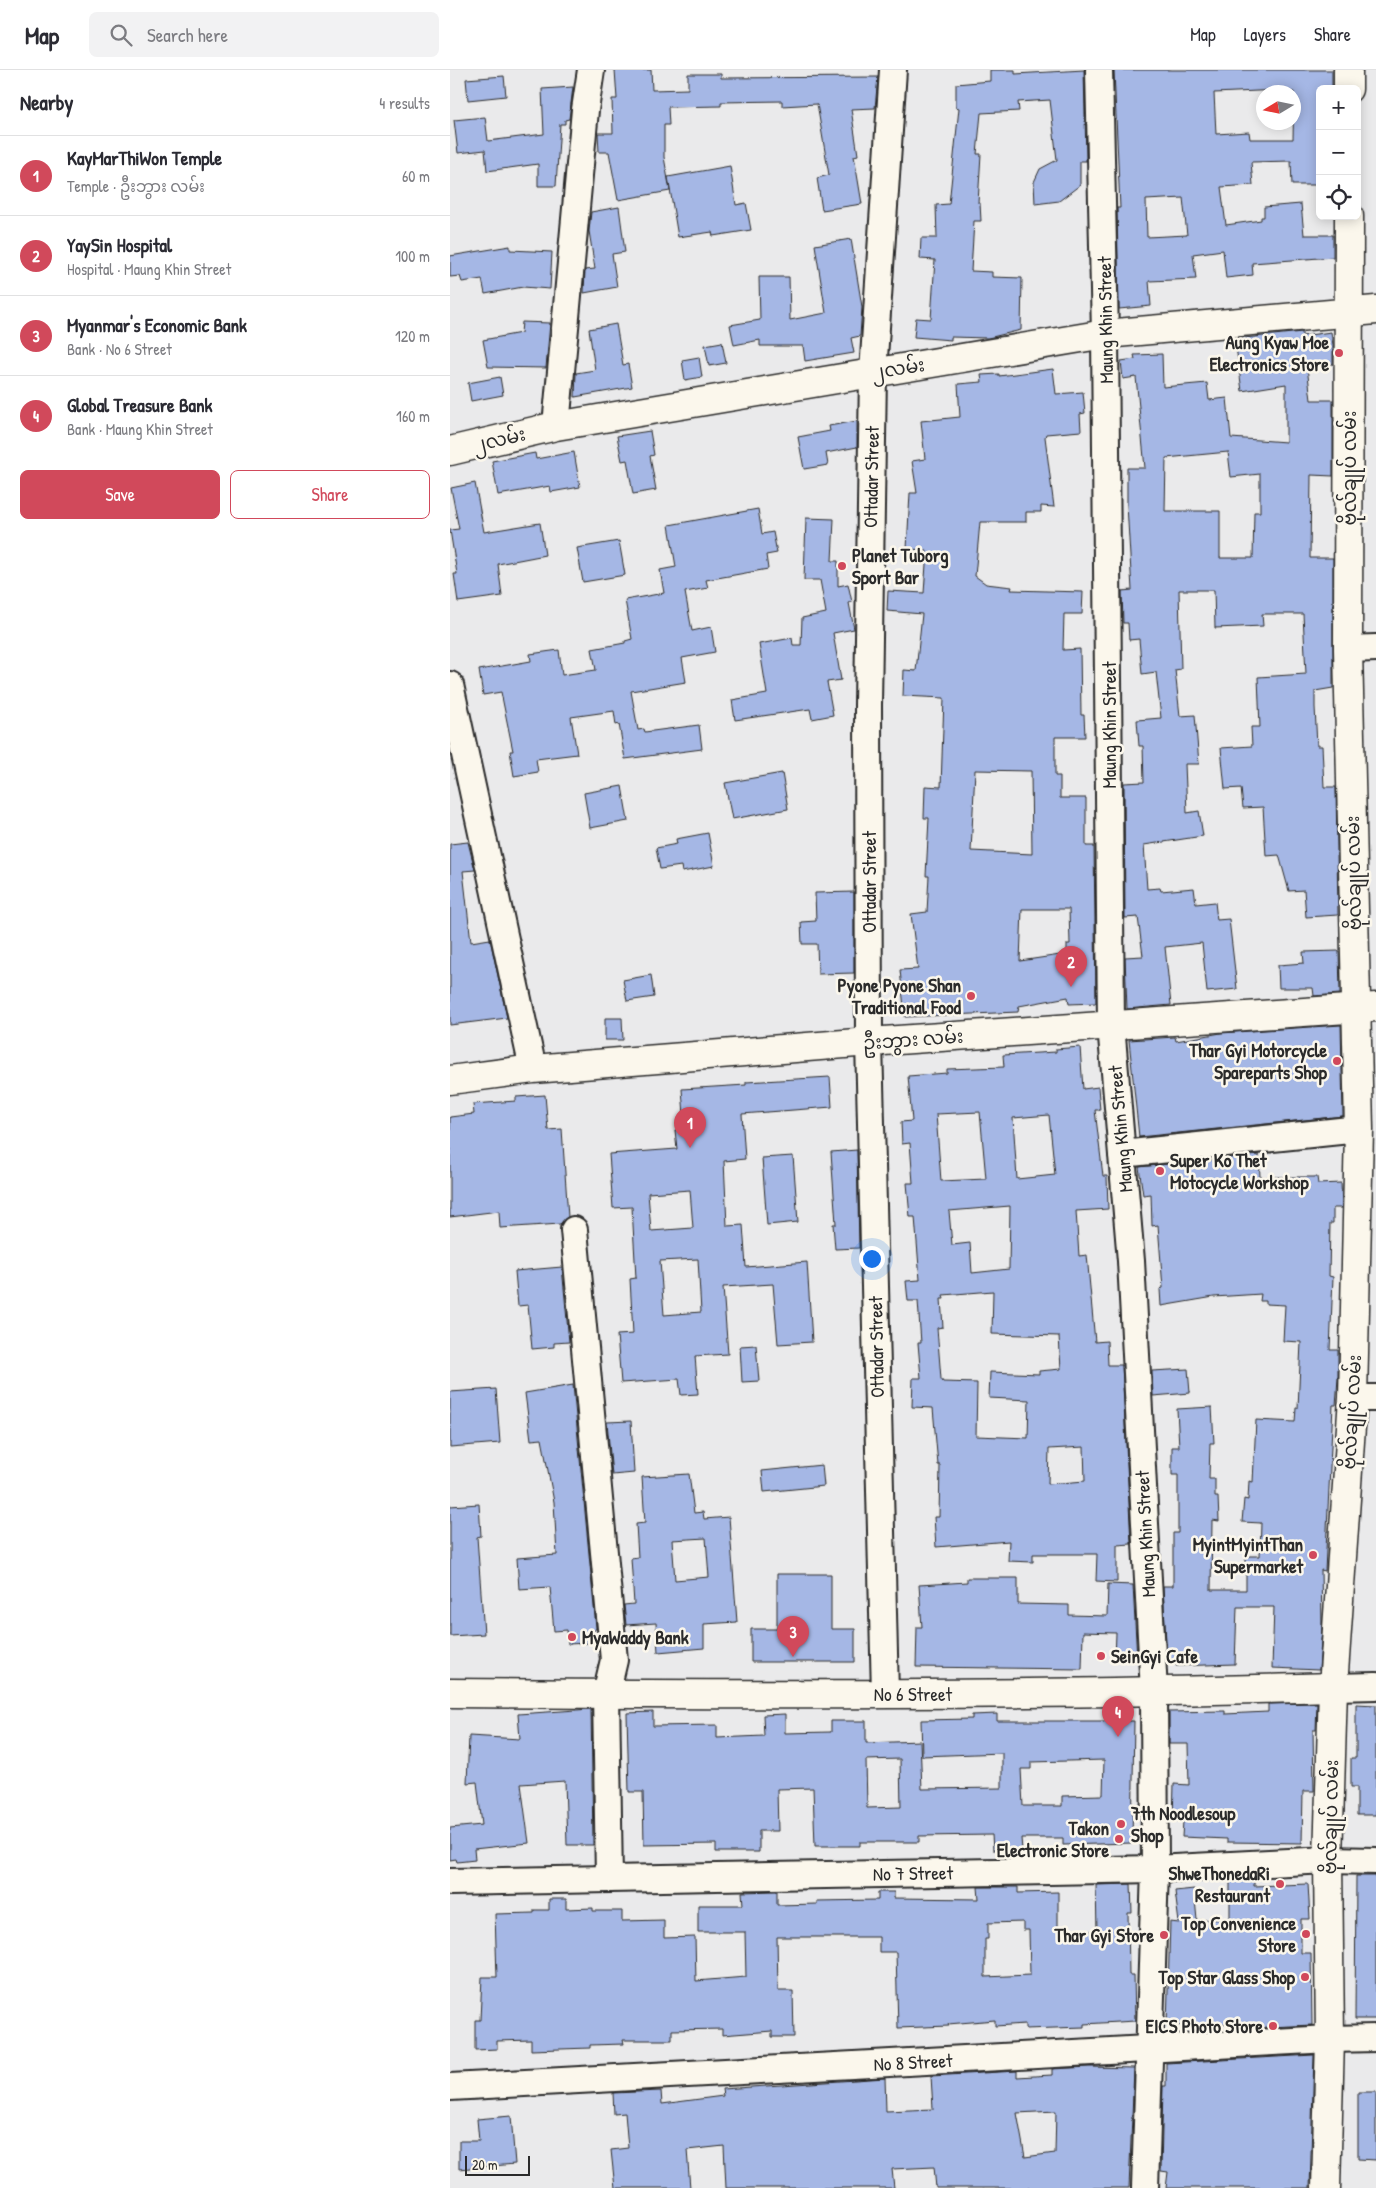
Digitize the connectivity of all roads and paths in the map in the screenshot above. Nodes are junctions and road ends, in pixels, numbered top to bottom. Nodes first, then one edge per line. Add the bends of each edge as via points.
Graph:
1 (591, 70) edge
2 (893, 70) edge
3 (1099, 70) edge
4 (1348, 70) edge
5 (1348, 85) edge
6 (1349, 220) edge
7 (1376, 310) edge
8 (1349, 312) junction
9 (1105, 334) junction
10 (873, 373) junction
11 (556, 426) junction
12 (450, 450) edge
13 (1348, 648) junction
14 (1376, 648) edge
15 (450, 685) edge
16 (1366, 1007) edge
17 (1111, 1025) junction
18 (869, 1042) junction
19 (533, 1069) junction
20 (450, 1080) edge
21 (1359, 1129) junction
22 (1122, 1154) junction
23 (574, 1230) dead end
24 (1364, 1398) edge
25 (1334, 1686) junction
26 (1376, 1686) edge
27 (1154, 1692) junction
28 (450, 1693) edge
29 (606, 1694) junction
30 (885, 1694) junction
31 (1328, 1860) junction
32 (1376, 1861) edge
33 (1155, 1869) junction
34 (609, 1879) junction
35 (450, 1882) edge
36 (1376, 2038) edge
37 (1330, 2039) junction
38 (1151, 2049) junction
39 (450, 2087) edge
40 (1145, 2188) edge
41 (1326, 2188) edge

1 - 11 street
2 - 10 street, Ottadar Street
3 - 9 street, Maung Khin Street
4 - 5 street
6 - 8 street, ဗိုလ်ချုပ် လမ်း
7 - 8 street, ၂လမ်း
8 - 9 street, ၂လမ်း
8 - 13 street, ဗိုလ်ချုပ် လမ်း
9 - 10 street, ၂လမ်း
9 - 17 street, Maung Khin Street
10 - 11 street, ၂လမ်း
10 - 18 street, Ottadar Street via 868,705
11 - 12 street, ၂လမ်း
13 - 14 street
13 - 16 street, ဗိုလ်ချုပ် လမ်း
15 - 19 street
16 - 17 street, ဦးဘွား လမ်း
16 - 21 street, ဗိုလ်ချုပ် လမ်း
17 - 18 street, ဦးဘွား လမ်း
17 - 22 street, Maung Khin Street
18 - 19 street, ဦးဘွား လမ်း
18 - 30 street, Ottadar Street
19 - 20 street, ဦးဘွား လမ်း
21 - 22 street
21 - 24 street, ဗိုလ်ချုပ် လမ်း
22 - 27 street, Maung Khin Street via 1131,1261
23 - 29 street via 614,1660
24 - 25 street, ဗိုလ်ချုပ် လမ်း
25 - 26 street, No 6 Street
25 - 27 street, No 6 Street
25 - 31 street, ဗိုလ်ချုပ် လမ်း
27 - 30 street, No 6 Street
27 - 33 street, Maung Khin Street
28 - 29 street, No 6 Street
29 - 30 street, No 6 Street
29 - 34 street
31 - 32 street, No 7 Street
31 - 33 street, No 7 Street
31 - 37 street, ဗိုလ်ချုပ် လမ်း
33 - 34 street, No 7 Street
33 - 38 street, Maung Khin Street
34 - 35 street, No 7 Street
36 - 37 street, No 8 Street
37 - 38 street, No 8 Street
37 - 41 street, ဗိုလ်ချုပ် လမ်း
38 - 39 street, No 8 Street
38 - 40 street, Maung Khin Street

